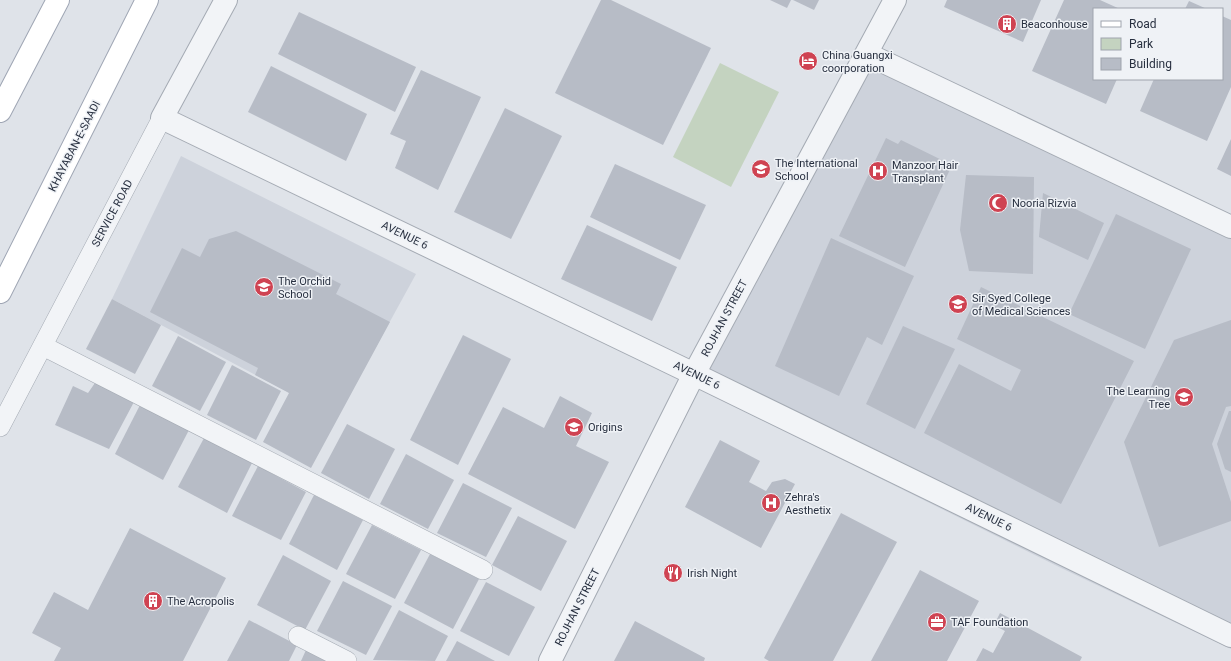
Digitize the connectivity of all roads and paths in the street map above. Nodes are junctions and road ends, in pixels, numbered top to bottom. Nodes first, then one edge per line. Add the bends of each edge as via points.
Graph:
1 (58, 0) edge
2 (147, 0) edge
3 (226, 0) edge
4 (895, 0) edge
5 (867, 54) junction
6 (0, 111) edge
7 (162, 118) junction
8 (1231, 227) edge
9 (0, 292) edge
10 (43, 346) junction
11 (694, 374) junction
12 (0, 427) edge
13 (483, 570) dead end
14 (298, 636) dead end
15 (1231, 636) edge
16 (347, 661) edge
17 (550, 661) edge

1 - 6 main road
2 - 9 main road, KHAYABAN-E-SAADI
3 - 7 street, SERVICE ROAD
4 - 5 street, ROJHAN STREET
5 - 8 street
5 - 11 street, ROJHAN STREET
7 - 10 lane, SERVICE ROAD
7 - 11 street, AVENUE 6
10 - 12 lane, SERVICE ROAD
10 - 13 lane
11 - 15 street, AVENUE 6
11 - 17 street, ROJHAN STREET
14 - 16 lane

